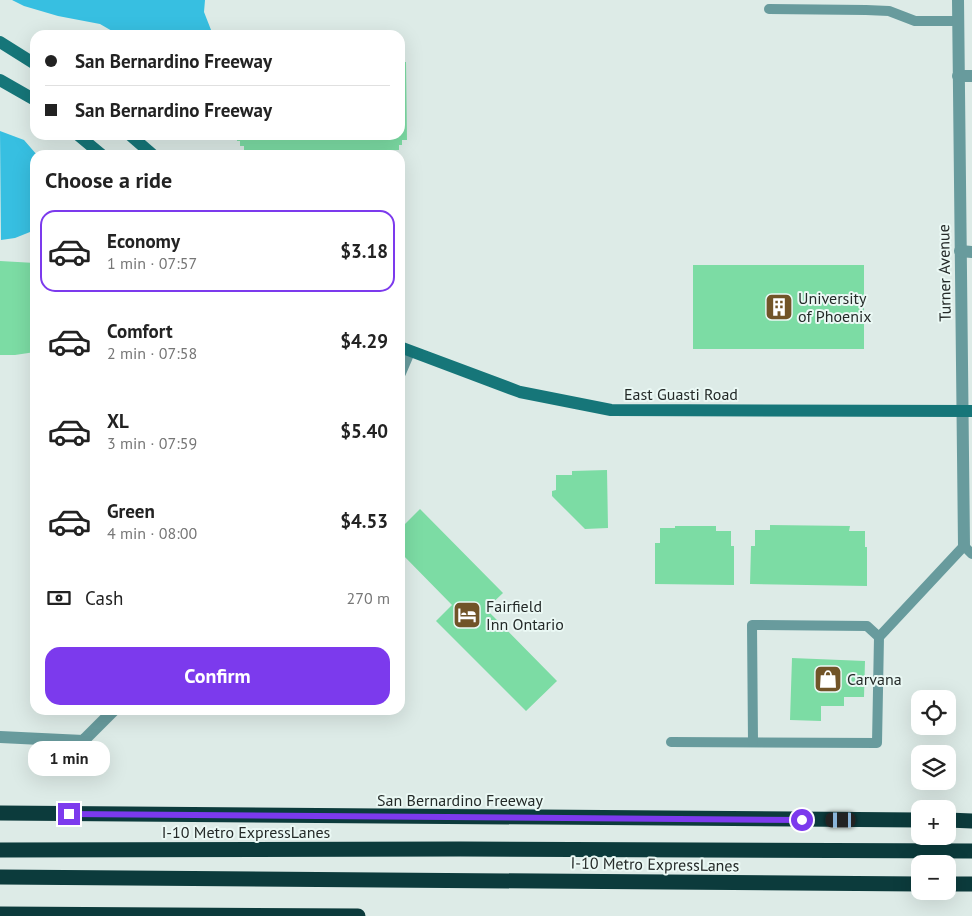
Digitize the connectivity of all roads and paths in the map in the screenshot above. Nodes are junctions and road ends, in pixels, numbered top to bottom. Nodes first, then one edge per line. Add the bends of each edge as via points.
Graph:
1 (958, 0) edge
2 (769, 9) dead end
3 (958, 21) junction
4 (0, 42) edge
5 (30, 61) edge
6 (958, 76) junction
7 (972, 76) edge
8 (0, 80) edge
9 (30, 97) edge
10 (84, 140) edge
11 (136, 140) edge
12 (96, 150) edge
13 (147, 150) edge
14 (966, 251) edge
15 (405, 350) edge
16 (968, 411) edge
17 (968, 550) edge
18 (879, 637) junction
19 (109, 715) edge
20 (0, 737) edge
21 (671, 742) dead end
22 (753, 742) junction
23 (0, 813) edge
24 (911, 820) edge
25 (956, 820) edge
26 (972, 820) edge
27 (0, 850) edge
28 (972, 851) edge
29 (0, 877) edge
30 (911, 884) edge
31 (956, 884) edge
32 (972, 884) edge
33 (0, 914) edge
34 (358, 916) edge

1 - 3 street, Turner Avenue
2 - 3 lane via 888,11 915,20
3 - 6 street, Turner Avenue
4 - 5 main road
6 - 7 street
6 - 14 street, Turner Avenue
8 - 9 main road
10 - 12 main road
11 - 13 main road
14 - 16 street, Turner Avenue
15 - 16 main road, East Guasti Road via 520,392 611,410
16 - 17 street, Turner Avenue
17 - 18 lane
18 - 22 lane via 877,743
18 - 22 lane via 867,626 752,625
19 - 20 street via 83,741
21 - 22 lane
23 - 24 highway, San Bernardino Freeway
25 - 26 highway
27 - 28 highway, I-10 Metro ExpressLanes
29 - 30 highway, I-10 Metro ExpressLanes
31 - 32 highway
33 - 34 highway

